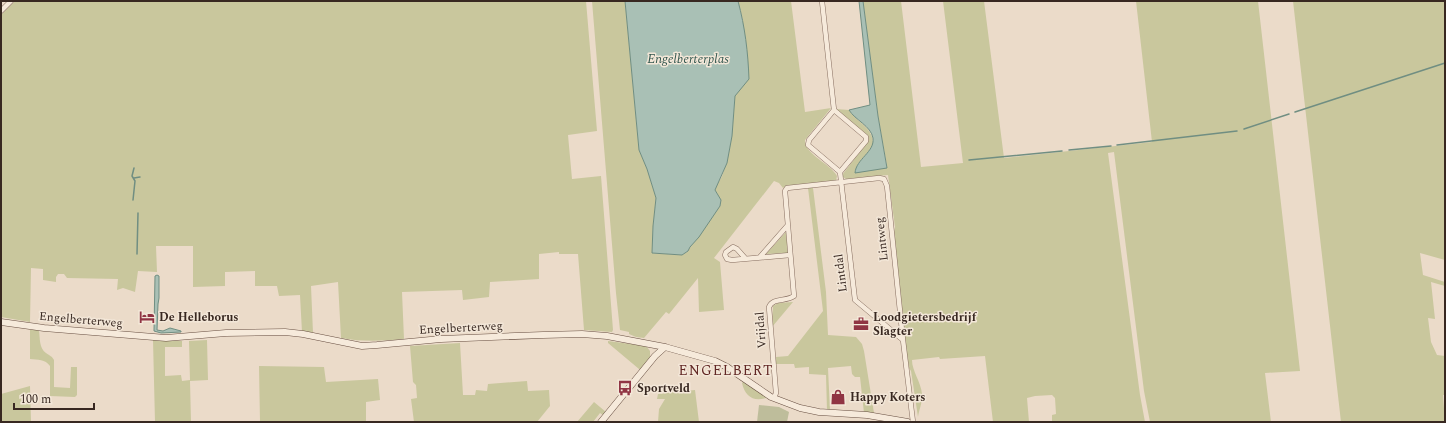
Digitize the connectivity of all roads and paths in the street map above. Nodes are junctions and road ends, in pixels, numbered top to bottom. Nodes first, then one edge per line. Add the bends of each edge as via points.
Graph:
1 (11, 1) edge
2 (822, 1) edge
3 (1, 11) edge
4 (834, 110) junction
5 (840, 172) junction
6 (841, 182) junction
7 (788, 225) junction
8 (790, 255) junction
9 (745, 258) dead end
10 (759, 258) junction
11 (1, 322) edge
12 (903, 340) junction
13 (653, 344) junction
14 (665, 347) junction
15 (655, 356) junction
16 (774, 398) junction
17 (601, 422) edge
18 (908, 422) edge
19 (913, 422) edge

1 - 3 street
2 - 4 street
4 - 5 street via 809,140 808,145
4 - 5 street via 866,137 866,141
5 - 6 street, Lintdal
6 - 7 street, Vrijdal via 787,188 785,191
6 - 12 street, Lintdal via 855,300
6 - 12 street, Lintweg via 879,178 884,179 887,186
7 - 8 street, Vrijdal
7 - 10 street
8 - 10 street
8 - 16 street, Vrijdal via 794,296 790,299 775,300 769,307 776,393
9 - 10 street
11 - 13 street, Engelberterweg via 166,338 286,332 362,346 441,339 560,334 607,336
12 - 19 street
13 - 14 street, Engelberterweg
13 - 15 street
14 - 15 street
14 - 16 street, Engelberterweg via 716,361
15 - 17 street
16 - 18 street, Engelberterweg via 819,412 867,415

